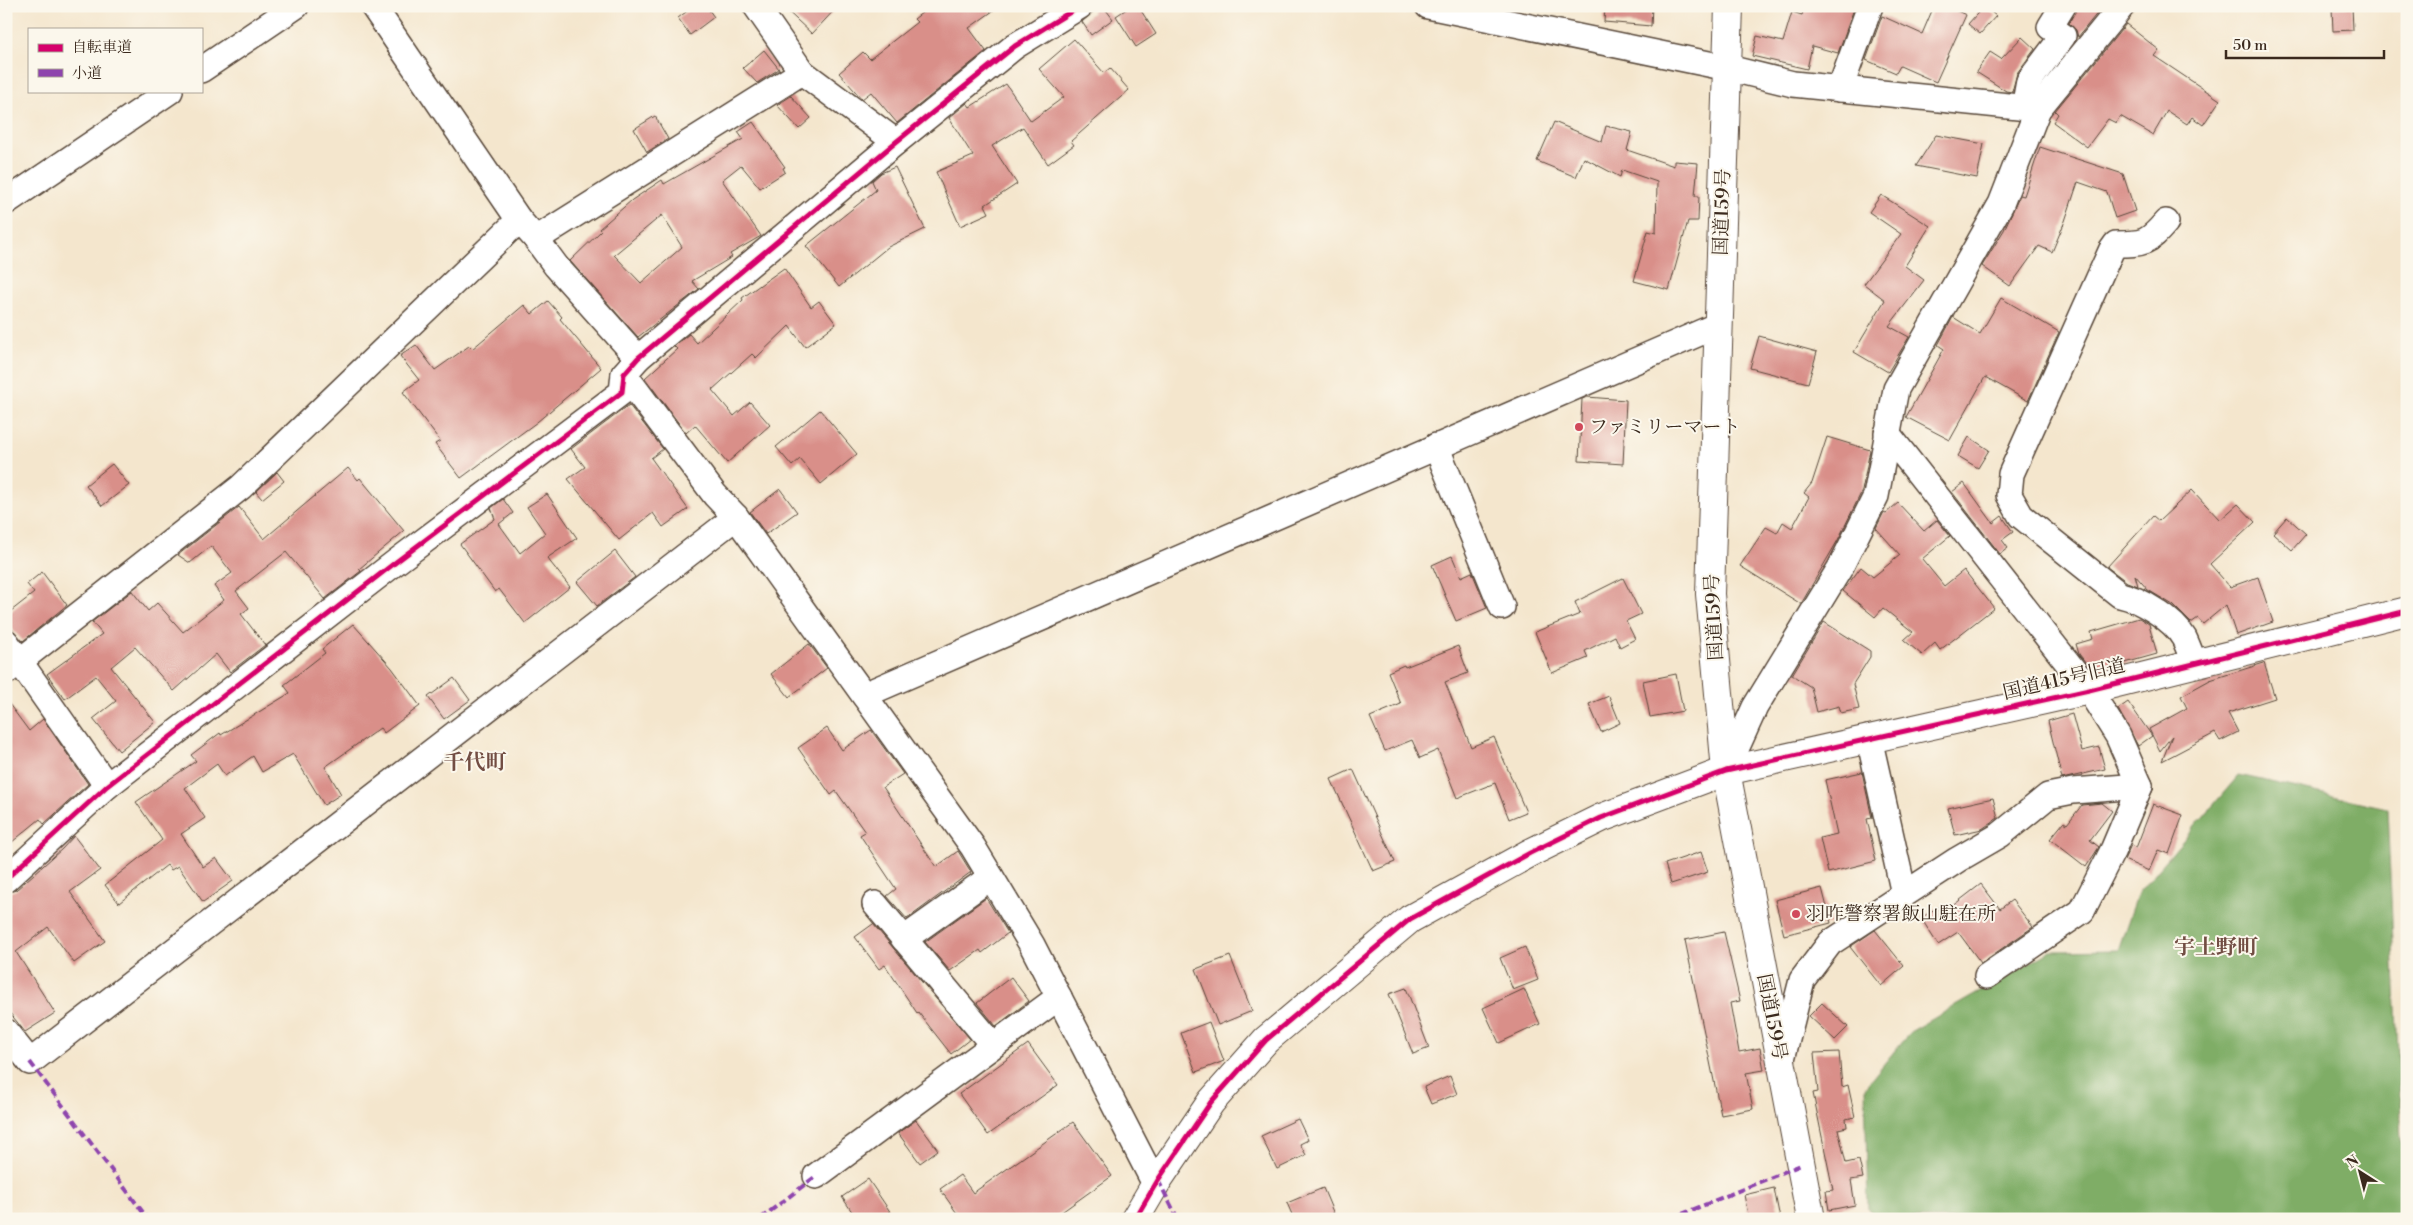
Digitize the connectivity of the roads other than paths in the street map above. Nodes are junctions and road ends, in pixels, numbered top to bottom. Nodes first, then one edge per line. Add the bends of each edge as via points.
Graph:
1 (296, 6) edge
2 (373, 6) edge
3 (756, 6) edge
4 (1080, 6) edge
5 (1428, 6) edge
6 (1729, 6) edge
7 (1870, 6) edge
8 (2063, 6) edge
9 (2122, 6) edge
10 (1502, 14) edge
11 (1728, 68) junction
12 (202, 69) edge
13 (802, 72) junction
14 (1840, 89) junction
15 (169, 92) edge
16 (2031, 108) junction
17 (896, 142) junction
18 (6, 202) edge
19 (519, 220) junction
20 (2166, 222) dead end
21 (536, 239) junction
22 (1718, 325) junction
23 (631, 366) junction
24 (1887, 433) junction
25 (1436, 446) junction
26 (736, 517) junction
27 (1502, 607) dead end
28 (2407, 611) edge
29 (11, 658) edge
30 (2194, 663) junction
31 (2089, 690) junction
32 (864, 695) junction
33 (1869, 738) junction
34 (1726, 771) junction
35 (107, 786) junction
36 (2140, 786) junction
37 (991, 877) junction
38 (6, 879) edge
39 (1904, 894) junction
40 (875, 904) dead end
41 (904, 939) junction
42 (1987, 976) dead end
43 (1059, 997) junction
44 (6, 1032) edge
45 (993, 1045) junction
46 (1781, 1063) junction
47 (816, 1176) dead end
48 (1155, 1184) junction
49 (1135, 1219) edge
50 (1811, 1219) edge

1 - 12 street
2 - 19 street
3 - 13 street
4 - 17 street via 1015,46
5 - 10 street
6 - 11 main road, 国道159号
7 - 14 street
8 - 16 street via 2050,27 2063,36 2029,81
9 - 16 street
10 - 11 street
11 - 14 street via 1793,84
11 - 22 main road, 国道159号
13 - 17 street
13 - 21 street
14 - 16 street
15 - 18 street
16 - 24 street via 2002,204 1896,389
17 - 23 street
19 - 21 street
19 - 29 street via 241,487
20 - 30 street via 2151,239 2134,244 2116,244 2111,252 2011,474 2009,495 2021,516 2120,595 2134,598 2159,614 2183,636
21 - 23 street
22 - 25 street
22 - 34 main road, 国道159号 via 1710,594
23 - 26 street via 715,495
23 - 35 street via 622,392
24 - 31 street
24 - 34 street via 1876,496 1840,568 1755,707
25 - 27 street
25 - 32 street
26 - 32 street
26 - 44 street via 30,1062
28 - 30 main road, 国道415号旧道
29 - 35 street
30 - 31 main road, 国道415号旧道
31 - 33 main road, 国道415号旧道
31 - 36 street via 2118,736
32 - 37 street
33 - 34 main road, 国道415号旧道
33 - 39 street
34 - 46 main road, 国道159号
34 - 48 main road, 国道415号旧道 via 1601,818 1410,919 1266,1040 1211,1102
35 - 38 street
36 - 39 street via 2048,796 2000,835
36 - 42 street via 2113,850 2082,910
37 - 41 street
37 - 43 street
39 - 46 street via 1830,943 1802,980
40 - 41 street
41 - 45 street
43 - 45 street
43 - 48 street
45 - 47 street
46 - 50 main road, 国道159号
48 - 49 main road, 国道415号旧道

